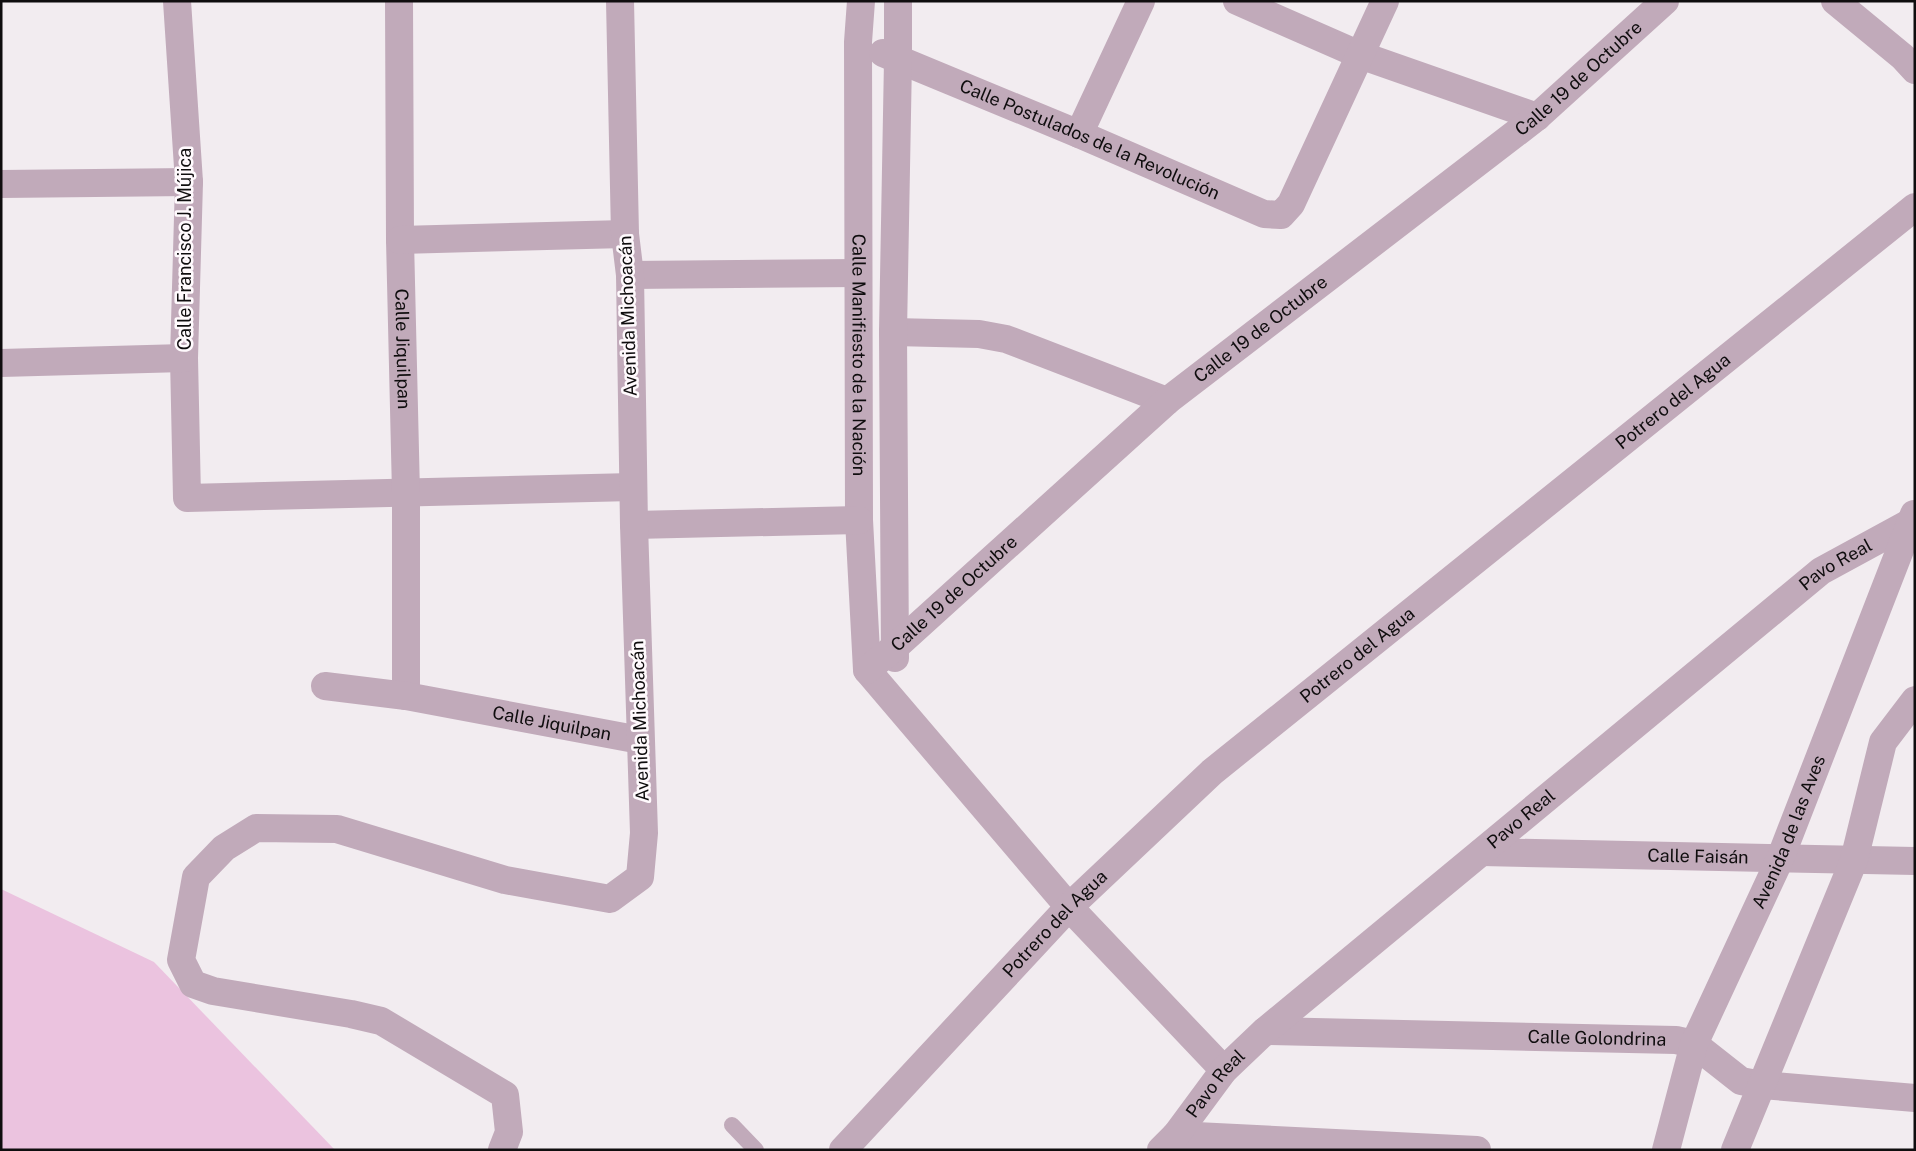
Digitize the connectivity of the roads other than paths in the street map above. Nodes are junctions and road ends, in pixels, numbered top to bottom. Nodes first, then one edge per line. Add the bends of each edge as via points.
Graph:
1 (177, 1) edge
2 (399, 1) edge
3 (620, 1) edge
4 (861, 1) edge
5 (898, 1) edge
6 (1141, 1) edge
7 (1237, 1) edge
8 (1385, 1) edge
9 (1666, 1) edge
10 (1835, 1) edge
11 (858, 42) junction
12 (1360, 55) junction
13 (898, 60) junction
14 (1915, 70) edge
15 (1537, 118) junction
16 (1078, 134) junction
17 (189, 182) junction
18 (1, 184) edge
19 (1915, 207) edge
20 (625, 234) junction
21 (400, 240) junction
22 (858, 273) junction
23 (630, 275) junction
24 (893, 332) junction
25 (184, 358) junction
26 (1, 362) edge
27 (859, 395) junction
28 (893, 395) junction
29 (1167, 401) junction
30 (633, 487) junction
31 (406, 493) junction
32 (1913, 517) edge
33 (859, 520) junction
34 (634, 525) junction
35 (896, 646) junction
36 (867, 670) junction
37 (324, 686) dead end
38 (406, 696) junction
39 (891, 699) junction
40 (1915, 700) edge
41 (640, 740) junction
42 (1482, 852) junction
43 (1780, 860) junction
44 (1854, 860) junction
45 (1915, 861) edge
46 (1069, 907) junction
47 (1265, 1031) junction
48 (1694, 1044) junction
49 (1224, 1070) junction
50 (1762, 1085) junction
51 (1915, 1098) edge
52 (732, 1125) dead end
53 (1169, 1142) edge
54 (502, 1150) edge
55 (756, 1150) edge
56 (843, 1150) edge
57 (1477, 1150) edge
58 (1666, 1150) edge
59 (1735, 1150) edge

1 - 17 street, Calle Francisco J. Mújica
2 - 21 street, Calle Jiquilpan
3 - 20 street, Avenida Michoacán
4 - 11 street, Calle Manifiesto de la Nación
5 - 13 street, Calle Manifiesto de la Nación
6 - 16 street
7 - 12 street
8 - 12 street
9 - 15 street, Calle 19 de Octubre
10 - 14 street via 1903,56
11 - 13 street, Calle Postulados de la Revolución
11 - 22 street, Calle Manifiesto de la Nación
12 - 15 street
12 - 16 street, Calle Postulados de la Revolución via 1291,204 1281,215 1264,214
13 - 16 street, Calle Postulados de la Revolución
13 - 24 street, Calle Manifiesto de la Nación
15 - 29 street, Calle 19 de Octubre
17 - 18 street
17 - 25 street, Calle Francisco J. Mújica
19 - 46 street, Potrero del Agua via 1212,772
20 - 21 street
20 - 23 street, Avenida Michoacán
21 - 31 street, Calle Jiquilpan
22 - 23 street
22 - 27 street, Calle Manifiesto de la Nación
23 - 30 street, Avenida Michoacán
24 - 28 street, Calle Manifiesto de la Nación
24 - 29 street via 979,334 1006,339
25 - 26 street
25 - 31 street, Calle Francisco J. Mújica via 186,498
27 - 28 street
27 - 33 street, Calle Manifiesto de la Nación
28 - 35 street, Calle Manifiesto de la Nación
29 - 35 street, Calle 19 de Octubre
30 - 31 street
30 - 34 street, Avenida Michoacán
31 - 38 street, Calle Jiquilpan
32 - 42 street, Pavo Real via 1821,571
32 - 43 street, Avenida de las Aves
33 - 34 street
33 - 36 street, Calle Manifiesto de la Nación
34 - 41 street, Avenida Michoacán
35 - 36 street, Calle 19 de Octubre
35 - 39 street, Calle Manifiesto de la Nación
36 - 39 street
37 - 38 street, Calle Jiquilpan
38 - 41 street, Calle Jiquilpan
39 - 46 street
40 - 44 street via 1883,742
41 - 54 street, Avenida Michoacán via 644,833 640,877 610,899 505,880 337,829 256,828 224,848 196,877 182,960 193,984 213,991 381,1021 505,1095 509,1132
42 - 43 street, Calle Faisán
42 - 47 street, Pavo Real
43 - 44 street, Calle Faisán
43 - 48 street, Avenida de las Aves
44 - 45 street, Calle Faisán
44 - 50 street
46 - 49 street
46 - 56 street, Potrero del Agua
47 - 48 street, Calle Golondrina via 1676,1040
47 - 49 street, Pavo Real
48 - 50 street, Calle Golondrina via 1741,1081
48 - 58 street, Avenida de las Aves
49 - 53 street, Pavo Real
50 - 51 street, Calle Golondrina
50 - 59 street
52 - 55 lane
53 - 57 street

